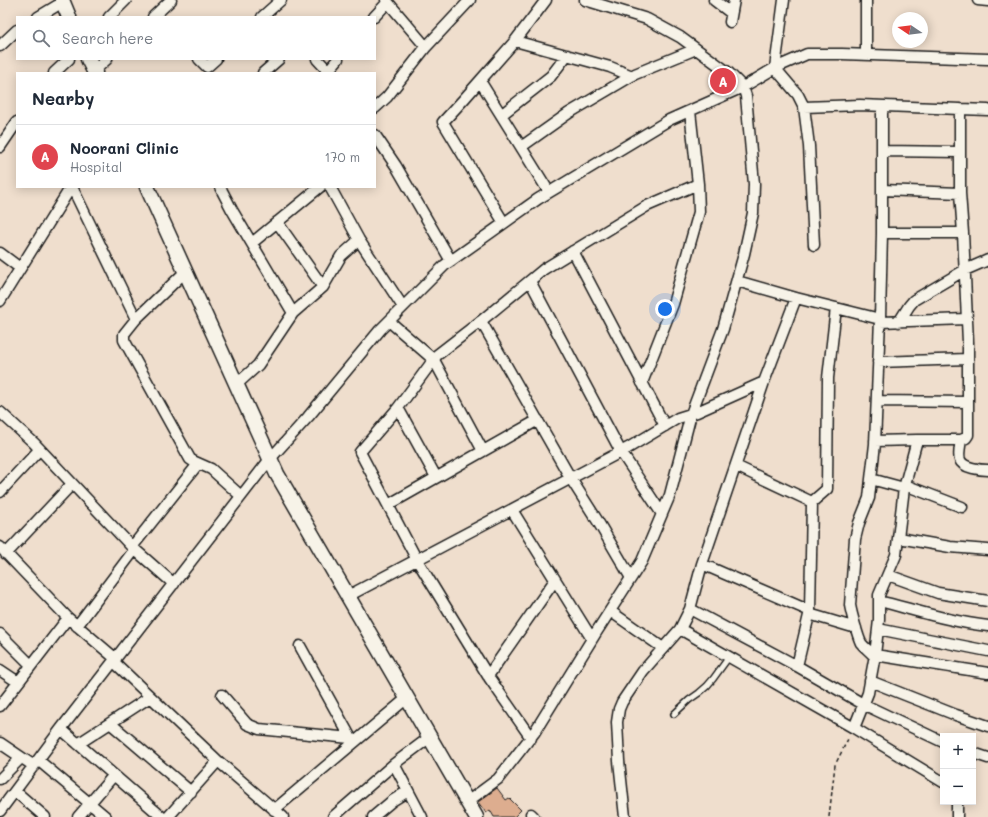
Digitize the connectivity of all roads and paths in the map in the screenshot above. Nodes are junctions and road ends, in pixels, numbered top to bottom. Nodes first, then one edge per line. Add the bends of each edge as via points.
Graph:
1 (126, 0) edge
2 (171, 0) edge
3 (281, 0) edge
4 (469, 0) edge
5 (546, 0) edge
6 (585, 0) edge
7 (714, 0) edge
8 (734, 0) edge
9 (784, 0) edge
10 (866, 0) edge
11 (978, 0) edge
12 (62, 1) edge
13 (387, 1) edge
14 (988, 1) edge
15 (40, 16) edge
16 (69, 16) edge
17 (110, 16) edge
18 (154, 16) edge
19 (263, 16) edge
20 (375, 16) edge
21 (16, 31) edge
22 (515, 40) junction
23 (0, 46) edge
24 (426, 47) junction
25 (696, 49) junction
26 (567, 55) junction
27 (866, 55) junction
28 (988, 59) edge
29 (68, 60) edge
30 (105, 60) edge
31 (199, 60) edge
32 (215, 60) edge
33 (278, 60) edge
34 (318, 60) edge
35 (337, 60) edge
36 (92, 68) edge
37 (775, 68) junction
38 (55, 72) edge
39 (264, 72) edge
40 (329, 72) edge
41 (632, 76) junction
42 (480, 81) junction
43 (743, 88) junction
44 (882, 106) junction
45 (376, 107) edge
46 (804, 107) junction
47 (960, 109) junction
48 (988, 110) edge
49 (690, 111) junction
50 (501, 115) junction
51 (16, 123) edge
52 (376, 136) edge
53 (0, 147) edge
54 (520, 147) junction
55 (882, 151) junction
56 (960, 152) junction
57 (698, 184) junction
58 (70, 188) edge
59 (71, 188) edge
60 (147, 188) edge
61 (221, 188) edge
62 (319, 188) edge
63 (331, 188) edge
64 (882, 190) junction
65 (549, 192) junction
66 (960, 193) junction
67 (277, 222) junction
68 (504, 223) junction
69 (882, 233) junction
70 (963, 233) junction
71 (359, 240) junction
72 (252, 243) junction
73 (814, 245) dead end
74 (573, 251) junction
75 (0, 253) edge
76 (988, 260) edge
77 (451, 261) junction
78 (20, 268) junction
79 (965, 270) junction
80 (185, 272) junction
81 (530, 281) junction
82 (737, 281) junction
83 (323, 287) junction
84 (796, 298) junction
85 (0, 301) edge
86 (403, 307) junction
87 (836, 308) junction
88 (293, 313) junction
89 (136, 319) junction
90 (967, 319) junction
91 (389, 321) junction
92 (481, 321) junction
93 (880, 321) junction
94 (899, 322) junction
95 (968, 359) junction
96 (434, 360) junction
97 (878, 362) junction
98 (764, 382) junction
99 (642, 383) junction
100 (236, 385) junction
101 (877, 401) junction
102 (968, 402) junction
103 (398, 408) junction
104 (1, 413) edge
105 (691, 414) junction
106 (538, 420) junction
107 (665, 426) junction
108 (917, 440) junction
109 (961, 440) junction
110 (875, 441) junction
111 (40, 450) junction
112 (483, 451) junction
113 (621, 452) junction
114 (270, 459) junction
115 (198, 464) junction
116 (736, 466) junction
117 (988, 470) edge
118 (436, 477) junction
119 (571, 479) junction
120 (872, 479) junction
121 (72, 484) junction
122 (905, 487) junction
123 (0, 492) edge
124 (241, 496) junction
125 (812, 502) junction
126 (388, 505) junction
127 (962, 507) dead end
128 (512, 510) junction
129 (662, 514) junction
130 (899, 538) junction
131 (133, 548) junction
132 (3, 550) edge
133 (988, 550) edge
134 (417, 560) junction
135 (702, 564) junction
136 (888, 575) junction
137 (631, 578) junction
138 (555, 580) junction
139 (174, 584) junction
140 (348, 596) junction
141 (879, 601) junction
142 (988, 601) edge
143 (690, 610) junction
144 (610, 611) junction
145 (810, 612) junction
146 (68, 618) junction
147 (77, 626) junction
148 (988, 626) edge
149 (856, 628) junction
150 (680, 629) junction
151 (878, 629) junction
152 (0, 634) edge
153 (592, 639) junction
154 (300, 646) dead end
155 (663, 648) junction
156 (988, 650) edge
157 (875, 656) junction
158 (729, 657) junction
159 (115, 660) junction
160 (31, 665) junction
161 (797, 666) junction
162 (0, 670) edge
163 (988, 673) edge
164 (488, 676) junction
165 (870, 681) junction
166 (18, 682) junction
167 (222, 695) dead end
168 (150, 697) junction
169 (407, 698) junction
170 (863, 704) junction
171 (0, 706) edge
172 (674, 714) dead end
173 (110, 723) junction
174 (988, 726) edge
175 (854, 728) junction
176 (61, 729) junction
177 (430, 737) junction
178 (531, 738) junction
179 (352, 741) junction
180 (940, 741) edge
181 (0, 743) edge
182 (78, 744) junction
183 (976, 754) edge
184 (21, 758) junction
185 (988, 758) edge
186 (218, 761) junction
187 (36, 763) junction
188 (394, 764) junction
189 (114, 775) junction
190 (0, 779) edge
191 (940, 780) edge
192 (408, 791) junction
193 (15, 792) junction
194 (191, 792) junction
195 (467, 802) junction
196 (90, 803) junction
197 (957, 805) edge
198 (274, 810) junction
199 (0, 811) edge
200 (418, 815) edge
201 (45, 817) edge
202 (78, 817) edge
203 (106, 817) edge
204 (162, 817) edge
205 (168, 817) edge
206 (283, 817) edge
207 (333, 817) edge
208 (373, 817) edge
209 (476, 817) edge
210 (626, 817) edge
211 (829, 817) edge
212 (957, 817) edge

1 - 17 street
2 - 18 street
3 - 19 street
4 - 24 street
5 - 22 street
6 - 25 street via 647,19
7 - 8 street via 730,17
9 - 37 street
10 - 27 street
11 - 14 street
12 - 15 street
12 - 16 street
13 - 20 street
13 - 24 street
21 - 23 street
22 - 26 street
22 - 42 street
24 - 45 street via 387,97
25 - 41 street
25 - 43 street via 729,73
26 - 41 street
26 - 50 street via 551,76
27 - 28 street
27 - 37 street via 807,54
29 - 38 street
30 - 36 street
31 - 32 street via 207,67
33 - 39 street
34 - 40 street
35 - 40 street
37 - 43 street
37 - 46 street via 798,95
41 - 54 street via 569,113
42 - 50 street
42 - 68 street via 443,122
43 - 49 street
43 - 82 street via 746,96 754,198 753,213
44 - 46 street
44 - 47 street
44 - 55 street
46 - 73 street
47 - 48 street
47 - 56 street
49 - 57 street
49 - 65 street via 669,120
50 - 54 street
51 - 53 street
52 - 77 street
54 - 65 street
55 - 56 street
55 - 64 street
56 - 66 street
57 - 74 street via 647,206
57 - 99 street via 699,212 673,304
58 - 78 street
59 - 89 street
60 - 80 street
61 - 72 street
62 - 67 street
63 - 71 street
64 - 66 street
64 - 69 street
65 - 68 street
66 - 70 street
67 - 72 street
67 - 83 street
68 - 77 street
69 - 70 street
69 - 93 street
70 - 79 street
71 - 83 street via 341,256
71 - 86 street
72 - 88 street
74 - 81 street
74 - 99 street
75 - 78 street
76 - 79 street
77 - 86 street
78 - 85 street
79 - 90 street
79 - 94 street via 914,300
80 - 89 street
80 - 100 street
81 - 92 street
81 - 113 street
82 - 84 street
82 - 105 street via 723,329
83 - 88 street
84 - 87 street
84 - 98 street
86 - 91 street
87 - 93 street
87 - 125 street via 828,378 827,489
88 - 100 street via 258,365
89 - 115 street via 124,334 124,340 190,459
90 - 94 street
90 - 95 street
91 - 96 street
91 - 114 street
92 - 96 street
92 - 106 street
93 - 94 street
93 - 97 street
95 - 97 street
95 - 102 street
96 - 103 street
96 - 112 street
97 - 101 street
98 - 105 street
98 - 116 street
99 - 107 street
100 - 114 street
101 - 102 street
101 - 110 street
102 - 109 street via 968,435
103 - 118 street
103 - 126 street via 360,452
104 - 111 street
105 - 107 street
105 - 129 street via 670,495
106 - 112 street
106 - 119 street
107 - 113 street
108 - 109 street
108 - 110 street
108 - 122 street
109 - 117 street via 962,463
110 - 120 street
111 - 121 street
111 - 123 street
112 - 118 street
113 - 119 street
113 - 129 street
114 - 124 street
114 - 140 street
115 - 124 street via 211,470
115 - 131 street
116 - 125 street
116 - 135 street
118 - 126 street
119 - 128 street
119 - 137 street
120 - 122 street
120 - 149 street via 869,498 855,539 850,605
121 - 131 street
121 - 132 street
122 - 127 street
122 - 130 street
124 - 139 street
125 - 145 street
126 - 134 street
128 - 134 street
128 - 138 street
129 - 137 street via 642,561
130 - 133 street via 950,547
130 - 136 street
131 - 139 street
131 - 147 street
132 - 146 street
134 - 140 street
134 - 164 street
135 - 143 street
135 - 145 street
136 - 141 street via 880,590
136 - 142 street via 938,593
137 - 144 street
138 - 153 street
138 - 164 street
139 - 159 street
140 - 169 street
141 - 148 street via 935,616
141 - 151 street
143 - 150 street
143 - 161 street
144 - 153 street
144 - 155 street
145 - 149 street
145 - 161 street
146 - 147 street
146 - 160 street
147 - 159 street
149 - 157 street via 862,643
150 - 155 street
150 - 158 street
151 - 156 street
151 - 157 street
152 - 160 street
153 - 178 street
154 - 179 street
155 - 210 street via 643,671 622,702 618,715 619,762
157 - 163 street
157 - 165 street
158 - 172 lane via 714,679
158 - 175 street
159 - 168 street
159 - 176 street
160 - 166 street
161 - 170 street
162 - 166 street
164 - 178 street
165 - 170 street
165 - 174 street
166 - 171 street
167 - 179 street via 244,722 259,729
168 - 173 street
168 - 186 street
169 - 177 street
169 - 179 street
170 - 175 street
170 - 180 street
173 - 182 street
173 - 194 street
175 - 191 street
175 - 211 path via 835,765
176 - 182 street
176 - 187 street
177 - 188 street
177 - 195 street
178 - 195 street via 498,779
179 - 198 street
181 - 184 street
182 - 189 street
183 - 185 street
184 - 187 street
184 - 190 street
186 - 194 street
186 - 198 street
187 - 193 street
187 - 196 street
188 - 192 street
188 - 207 street
189 - 196 street
189 - 204 street
192 - 200 street
192 - 208 street
193 - 199 street
193 - 201 street
194 - 205 street
195 - 209 street
196 - 202 street
196 - 203 street
197 - 212 street
198 - 206 street

